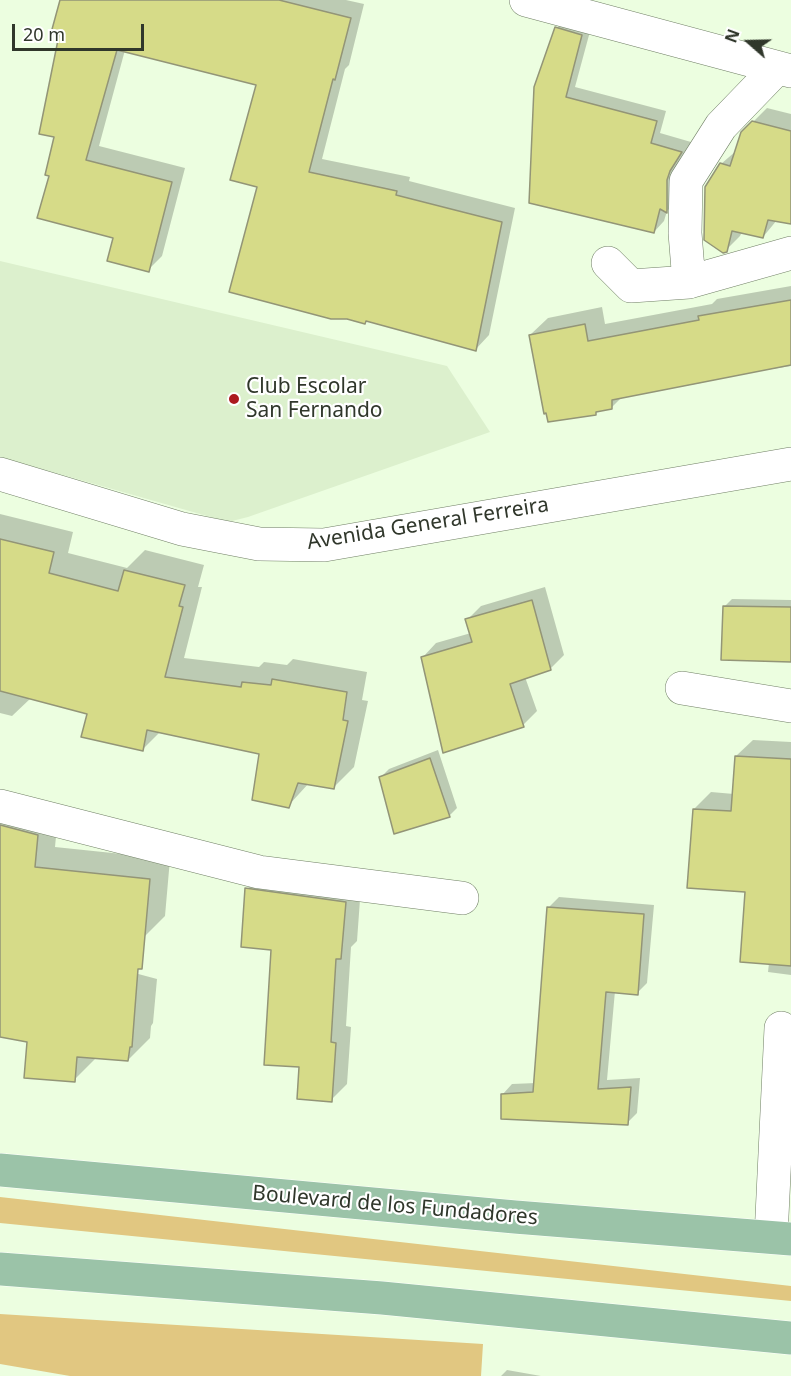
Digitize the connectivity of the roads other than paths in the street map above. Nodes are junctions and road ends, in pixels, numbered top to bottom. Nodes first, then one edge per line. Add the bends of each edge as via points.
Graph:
1 (526, 0) edge
2 (784, 70) edge
3 (791, 253) edge
4 (608, 263) dead end
5 (689, 282) junction
6 (791, 464) edge
7 (0, 474) edge
8 (682, 688) dead end
9 (791, 706) edge
10 (0, 806) edge
11 (462, 898) dead end
12 (781, 1028) dead end
13 (0, 1170) edge
14 (781, 1238) edge
15 (0, 1269) edge
16 (791, 1338) edge

1 - 2 street
2 - 5 street via 721,126 686,180
3 - 5 street
4 - 5 street via 631,286
6 - 7 street, Avenida General Ferreira via 324,545 259,544 182,530
8 - 9 street
10 - 11 street via 259,873
12 - 14 street
13 - 14 main road, Boulevard de los Fundadores
15 - 16 main road via 382,1298

